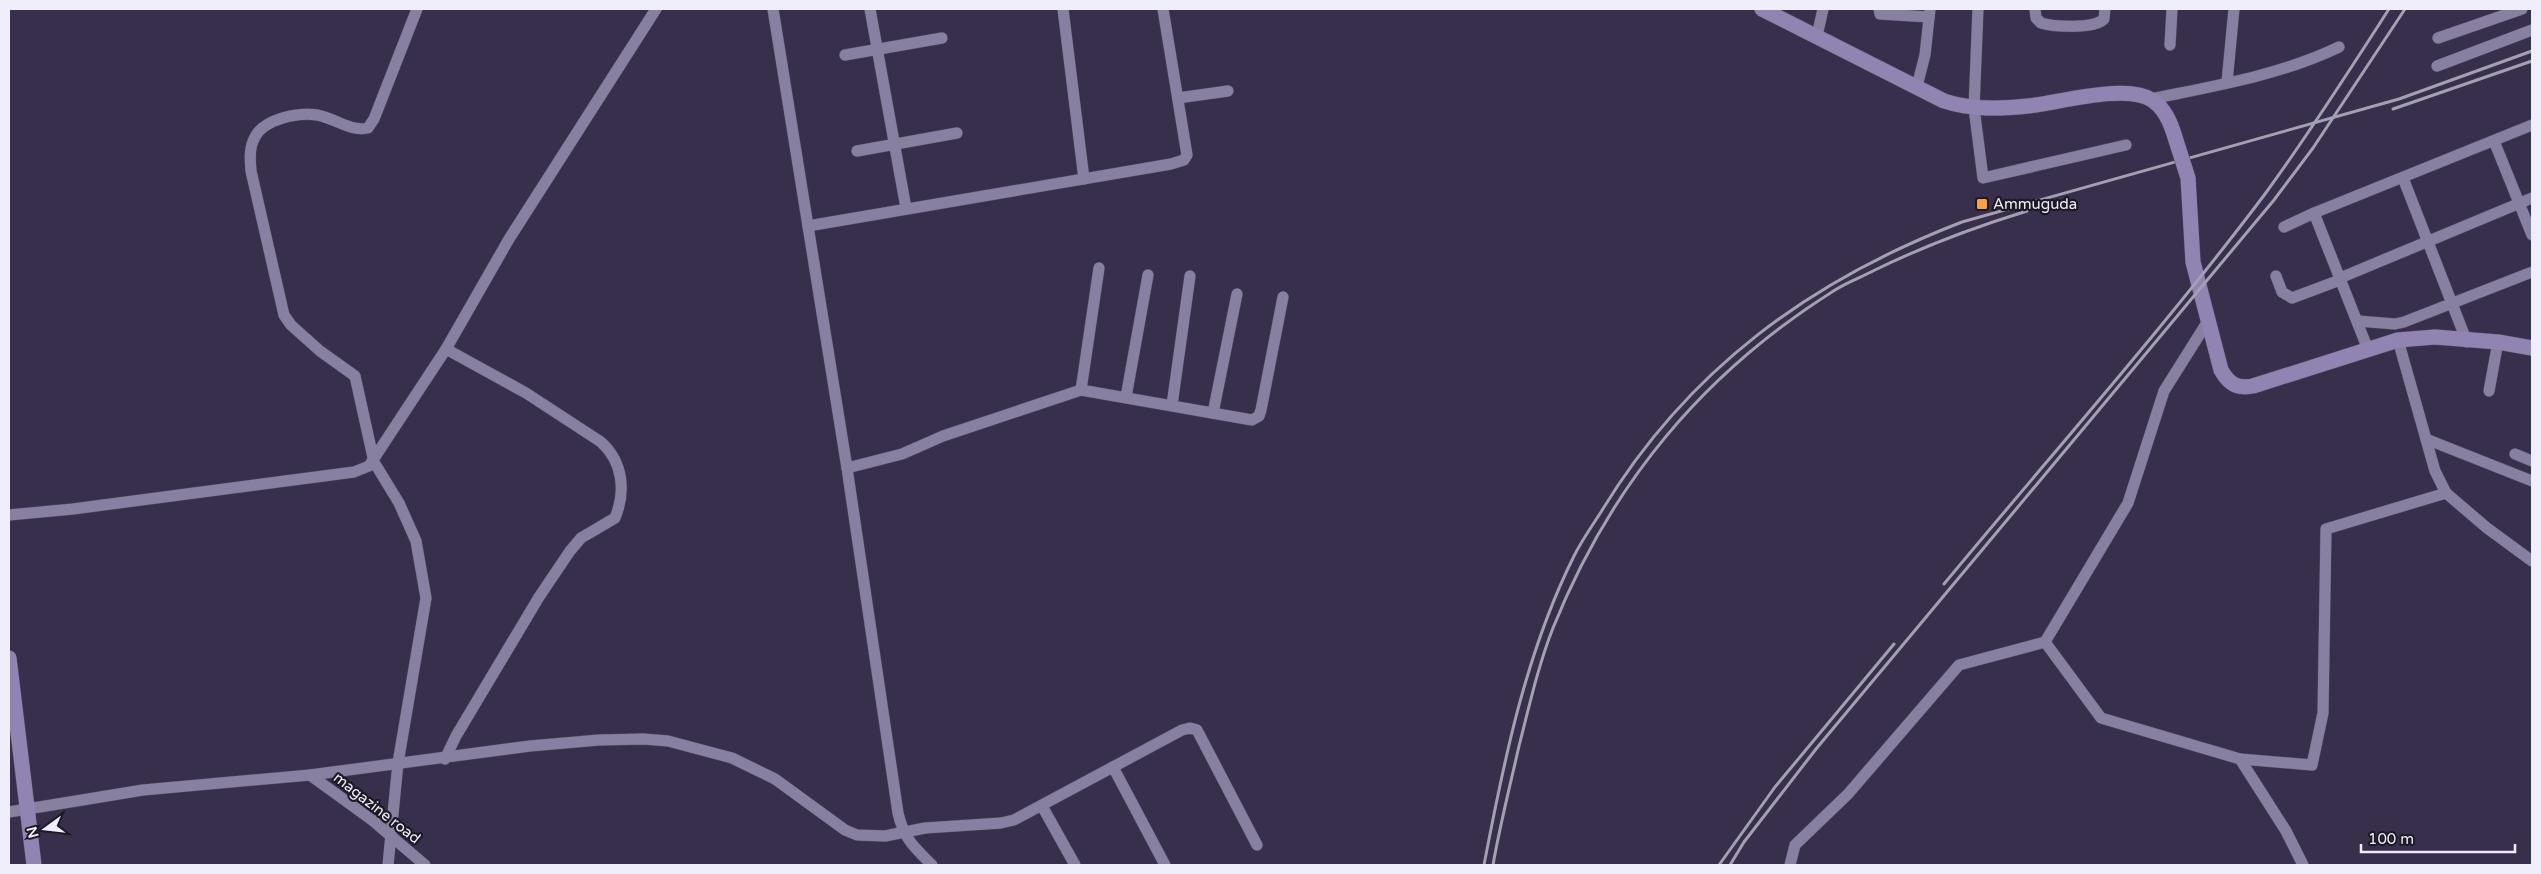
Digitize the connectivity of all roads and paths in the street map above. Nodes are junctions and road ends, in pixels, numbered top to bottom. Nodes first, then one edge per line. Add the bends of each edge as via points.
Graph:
1 (417, 9) edge
2 (656, 9) edge
3 (773, 9) edge
4 (870, 9) edge
5 (1063, 9) edge
6 (1163, 9) edge
7 (1762, 9) edge
8 (1823, 9) edge
9 (1879, 9) edge
10 (1978, 9) edge
11 (2035, 9) edge
12 (2105, 9) edge
13 (2172, 9) edge
14 (2234, 9) edge
15 (2522, 9) edge
16 (1779, 13) edge
17 (1930, 13) edge
18 (2532, 30) edge
19 (1817, 36) junction
20 (942, 38) dead end
21 (2438, 38) dead end
22 (2170, 45) dead end
23 (2339, 47) dead end
24 (878, 49) junction
25 (845, 55) dead end
26 (2437, 66) dead end
27 (2227, 82) junction
28 (1917, 86) junction
29 (1228, 91) dead end
30 (1178, 98) junction
31 (2151, 99) junction
32 (1974, 108) junction
33 (2532, 125) edge
34 (957, 133) dead end
35 (2494, 140) junction
36 (895, 144) junction
37 (2126, 145) dead end
38 (857, 151) dead end
39 (2403, 178) junction
40 (1084, 179) junction
41 (2532, 198) edge
42 (2520, 204) junction
43 (906, 208) junction
44 (2314, 214) junction
45 (808, 226) junction
46 (2284, 227) dead end
47 (2532, 235) edge
48 (2428, 240) junction
49 (1099, 268) dead end
50 (2532, 272) edge
51 (1148, 275) dead end
52 (1190, 276) dead end
53 (2276, 276) dead end
54 (2340, 279) junction
55 (1237, 294) dead end
56 (1282, 298) dead end
57 (2454, 303) junction
58 (2208, 321) junction
59 (2358, 322) junction
60 (2398, 340) junction
61 (2467, 342) junction
62 (2498, 342) junction
63 (2367, 348) junction
64 (2532, 348) edge
65 (446, 349) junction
66 (1082, 390) junction
67 (2489, 391) dead end
68 (1126, 397) junction
69 (1172, 405) junction
70 (1213, 413) junction
71 (2426, 440) junction
72 (2515, 454) dead end
73 (2532, 461) edge
74 (374, 462) junction
75 (847, 468) junction
76 (2532, 481) edge
77 (2446, 493) junction
78 (9, 515) edge
79 (2532, 561) edge
80 (2045, 642) junction
81 (9, 658) edge
82 (445, 759) junction
83 (2240, 759) junction
84 (398, 763) junction
85 (1113, 767) junction
86 (310, 775) junction
87 (1042, 806) junction
88 (28, 809) junction
89 (9, 812) edge
90 (902, 831) junction
91 (390, 837) junction
92 (1257, 845) dead end
93 (34, 865) edge
94 (388, 865) edge
95 (425, 865) edge
96 (932, 865) edge
97 (1075, 865) edge
98 (1165, 865) edge
99 (1790, 865) edge
100 (2303, 865) edge

1 - 74 street via 368,128 353,128 316,114 279,119 264,126 255,136 250,153 251,171 284,315 320,351 356,376
2 - 65 street via 509,239
3 - 45 street
4 - 24 street
5 - 40 street
6 - 30 street
7 - 16 street
8 - 19 street
9 - 17 street via 1880,14
10 - 32 street
11 - 12 street via 2036,18 2041,23 2055,25 2095,25 2104,19
13 - 22 street
14 - 27 street
15 - 21 street
16 - 19 street
17 - 28 street
18 - 26 street
19 - 28 street
20 - 24 street
23 - 27 street via 2315,58
24 - 25 street
24 - 36 street
27 - 31 street
28 - 32 street via 1944,101
29 - 30 street
30 - 40 street via 1187,155 1184,160
31 - 32 street via 2127,93 2101,94 2027,106
31 - 58 street, bridge via 2167,116 2188,178 2190,246
32 - 37 street via 1983,178
33 - 35 street
34 - 36 street
35 - 39 street
35 - 42 street
36 - 38 street
36 - 43 street
39 - 44 street
39 - 48 street
40 - 43 street
41 - 42 street
42 - 47 street
42 - 48 street
43 - 45 street
44 - 46 street
44 - 54 street
45 - 75 street
48 - 54 street
48 - 57 street
49 - 66 street
50 - 57 street
51 - 68 street
52 - 69 street
53 - 54 street via 2282,292 2292,298
54 - 59 street
55 - 70 street
56 - 70 street via 1258,416 1252,420
57 - 59 street via 2395,324
57 - 61 street
58 - 63 street via 2221,370 2226,379 2241,388
58 - 80 street via 2164,391 2128,503
59 - 63 street
60 - 61 street via 2435,337
60 - 63 street
60 - 71 street
61 - 62 street
62 - 64 street
62 - 67 street
65 - 74 street
65 - 82 street via 526,393 601,442 620,472 623,489 615,518 582,538 556,571
66 - 68 street
66 - 75 street via 942,436 902,454
68 - 69 street
69 - 70 street
71 - 76 street
71 - 77 street via 2435,471
72 - 73 street
74 - 78 street via 354,472
74 - 84 street via 399,503 416,541 426,598
75 - 90 street
77 - 79 street
77 - 83 street via 2326,529 2323,713 2312,765
80 - 83 street via 2101,718
80 - 99 street via 1959,665 1848,794 1795,845
81 - 88 street
82 - 84 street
82 - 90 street via 599,740 668,741 732,758 776,780 834,823 857,835 884,836
83 - 100 street via 2286,831
84 - 86 street
84 - 91 street
85 - 87 street
85 - 92 street via 1182,730 1198,730
85 - 98 street
86 - 88 street via 143,790
86 - 91 street, magazine road
87 - 90 street via 1001,823
87 - 97 street
88 - 89 street
88 - 93 street
90 - 96 street via 908,842
91 - 94 street
91 - 95 street, magazine road

